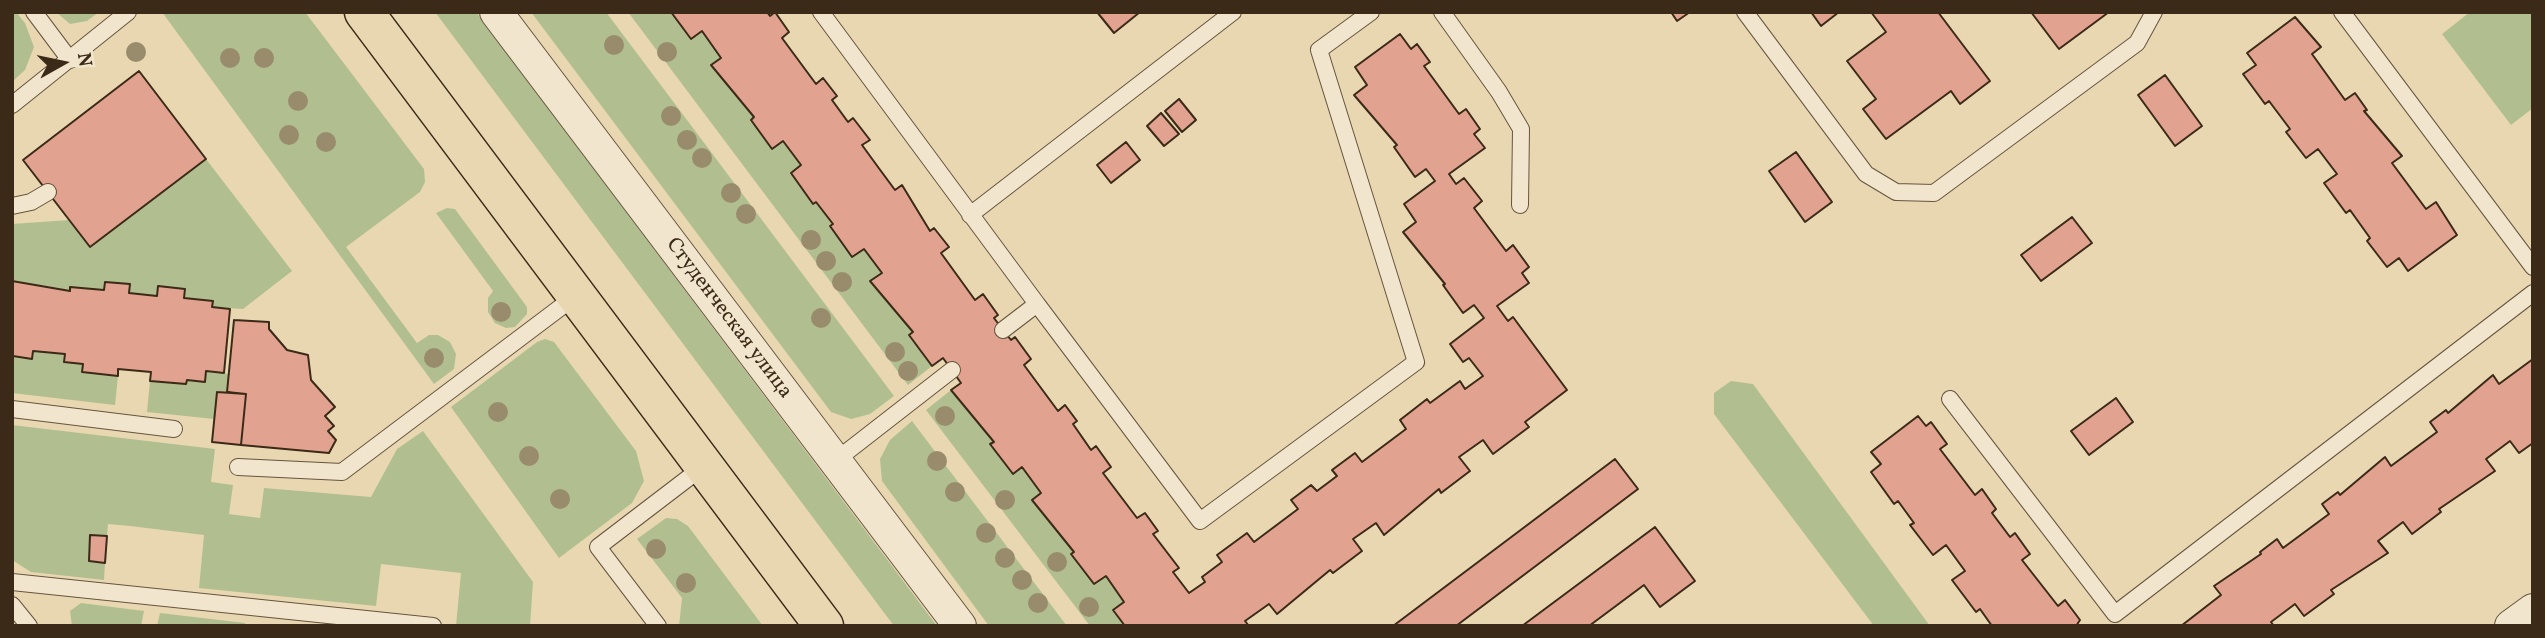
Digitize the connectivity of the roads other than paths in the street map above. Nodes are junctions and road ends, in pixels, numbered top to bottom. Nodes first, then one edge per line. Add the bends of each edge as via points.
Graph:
1 (34, 12) edge
2 (128, 12) edge
3 (364, 12) edge
4 (496, 12) edge
5 (821, 12) edge
6 (1371, 12) edge
7 (1442, 12) edge
8 (1745, 12) edge
9 (2154, 12) edge
10 (2342, 12) edge
11 (1227, 14) edge
12 (70, 60) junction
13 (12, 105) edge
14 (48, 192) dead end
15 (1520, 205) dead end
16 (12, 206) edge
17 (970, 215) junction
18 (2533, 267) edge
19 (2533, 293) edge
20 (578, 295) junction
21 (1037, 304) junction
22 (1003, 330) dead end
23 (952, 370) dead end
24 (1950, 399) dead end
25 (12, 409) edge
26 (174, 429) dead end
27 (835, 461) junction
28 (704, 466) junction
29 (238, 467) dead end
30 (12, 582) edge
31 (12, 605) edge
32 (2533, 610) edge
33 (29, 626) edge
34 (433, 626) edge
35 (658, 626) edge
36 (824, 626) edge
37 (960, 626) edge
38 (2511, 626) edge

1 - 12 lane
2 - 12 lane
3 - 20 main road
4 - 27 street, Студенческая улица
5 - 17 lane
6 - 21 lane via 1320,50 1416,362 1200,521
7 - 15 lane via 1521,129
8 - 9 lane via 1866,174 1896,192 1934,192 2137,43
10 - 18 lane
11 - 17 lane
12 - 13 lane
14 - 16 lane
17 - 21 lane
19 - 24 lane via 2115,614
20 - 28 main road
20 - 29 lane via 342,472
21 - 22 lane
23 - 27 lane
25 - 26 lane
27 - 37 street, Студенческая улица
28 - 35 lane via 598,547
28 - 36 main road
30 - 34 lane
31 - 33 lane
32 - 38 street

